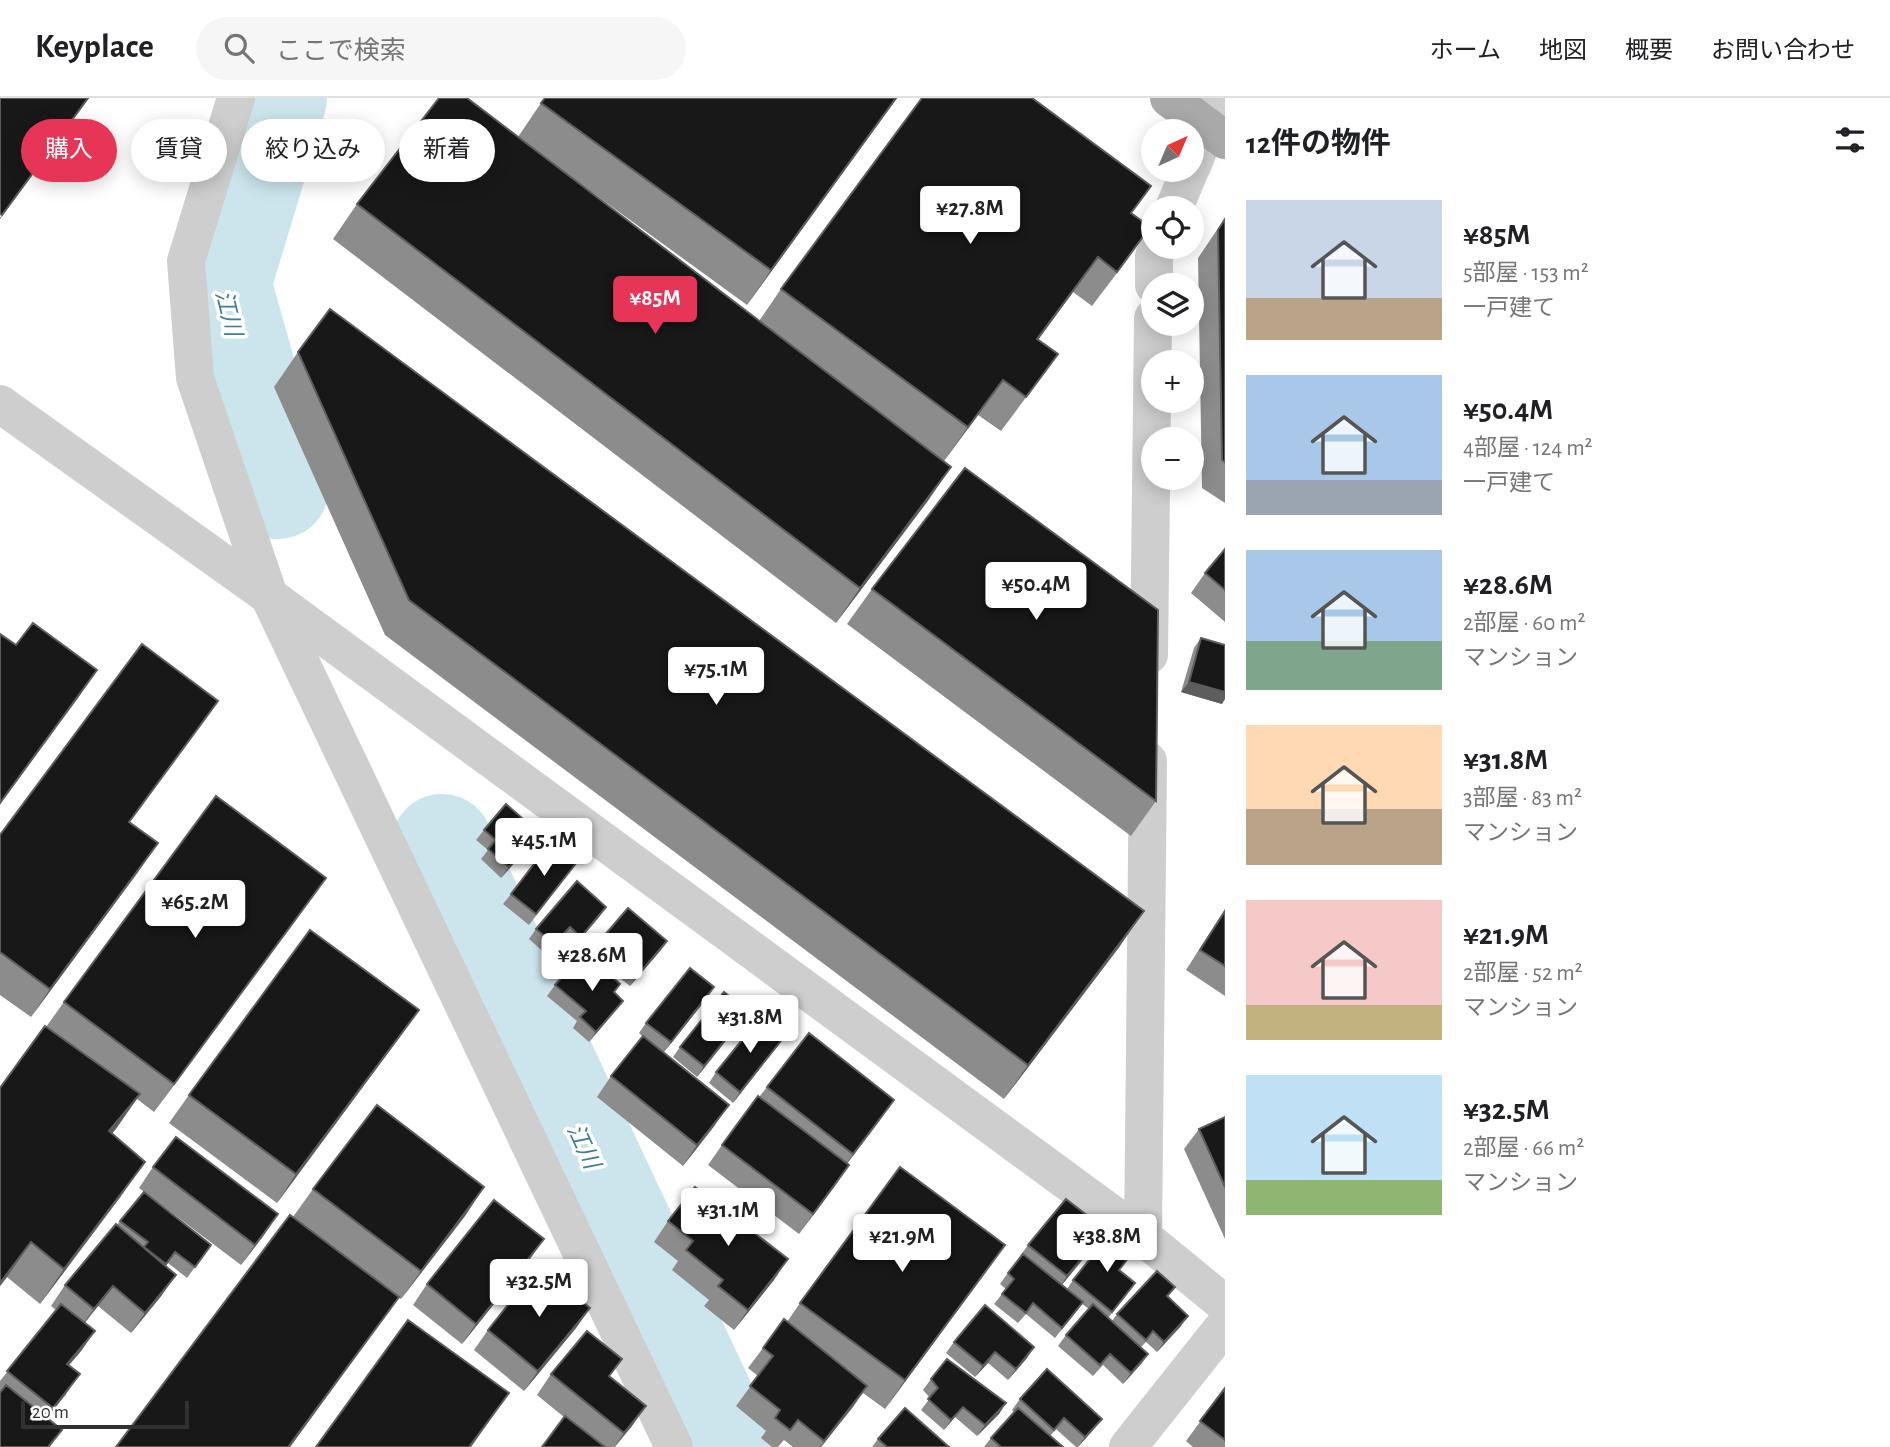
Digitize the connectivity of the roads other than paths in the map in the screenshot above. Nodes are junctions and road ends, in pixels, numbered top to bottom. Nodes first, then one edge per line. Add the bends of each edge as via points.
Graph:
1 (236, 98) edge
2 (1169, 98) edge
3 (1217, 122) edge
4 (1204, 145) edge
5 (1153, 336) edge
6 (0, 404) edge
7 (269, 596) junction
8 (1143, 1237) junction
9 (1225, 1304) edge
10 (1225, 1325) edge
11 (674, 1447) edge
12 (1128, 1447) edge

1 - 7 street via 186,261 195,378
2 - 3 main road
3 - 4 street
5 - 8 street
6 - 7 street
7 - 8 street
7 - 11 street
8 - 9 street
10 - 12 street

